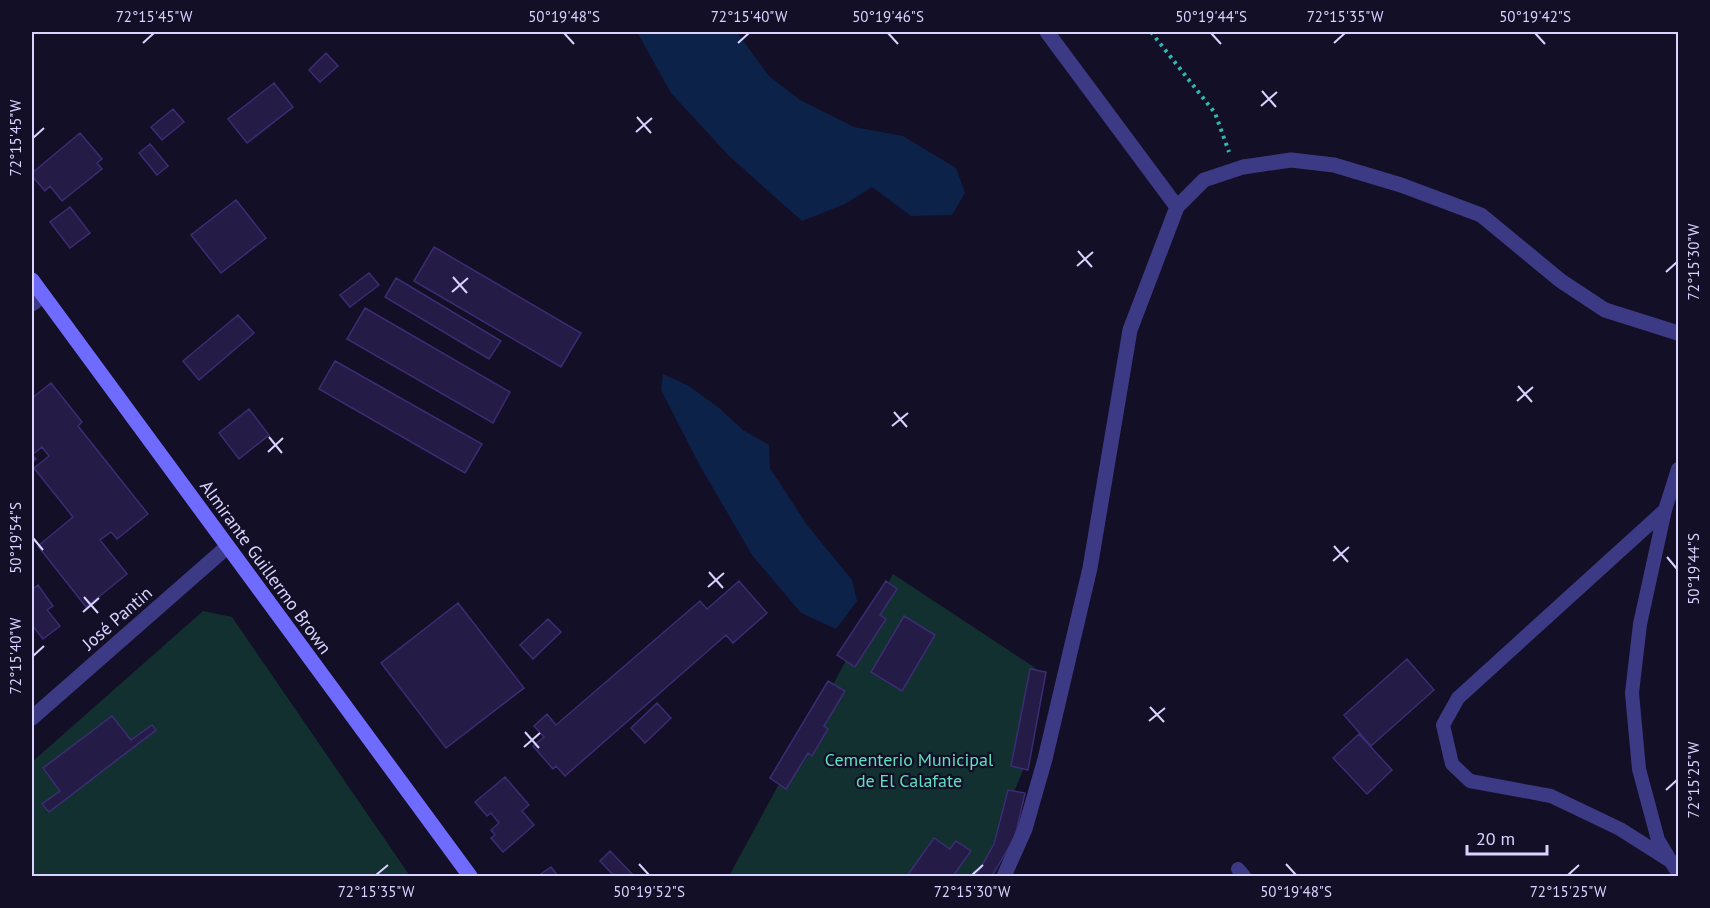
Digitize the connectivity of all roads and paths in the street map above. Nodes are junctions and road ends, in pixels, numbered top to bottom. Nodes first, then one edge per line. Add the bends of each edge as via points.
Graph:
1 (1047, 32) edge
2 (1151, 32) edge
3 (1235, 170) junction
4 (1177, 207) junction
5 (32, 280) edge
6 (37, 300) edge
7 (1678, 333) edge
8 (1678, 469) edge
9 (1665, 510) junction
10 (227, 547) junction
11 (32, 718) edge
12 (1675, 867) edge
13 (470, 876) edge
14 (1004, 876) edge

1 - 4 street
2 - 3 path via 1215,112
3 - 4 street via 1204,180
3 - 7 street via 1291,160 1335,165 1421,192 1481,215 1561,281 1605,310
4 - 14 street via 1130,330 1090,568 1045,759 1025,829
5 - 6 main road, Almirante Guillermo Brown
6 - 10 main road, Almirante Guillermo Brown
8 - 9 lane
9 - 12 lane via 1640,624 1632,693 1639,769 1658,840
9 - 12 lane via 1458,698 1443,725 1452,764 1470,781 1551,796 1620,829
10 - 11 street, José Pantin
10 - 13 main road, Almirante Guillermo Brown

